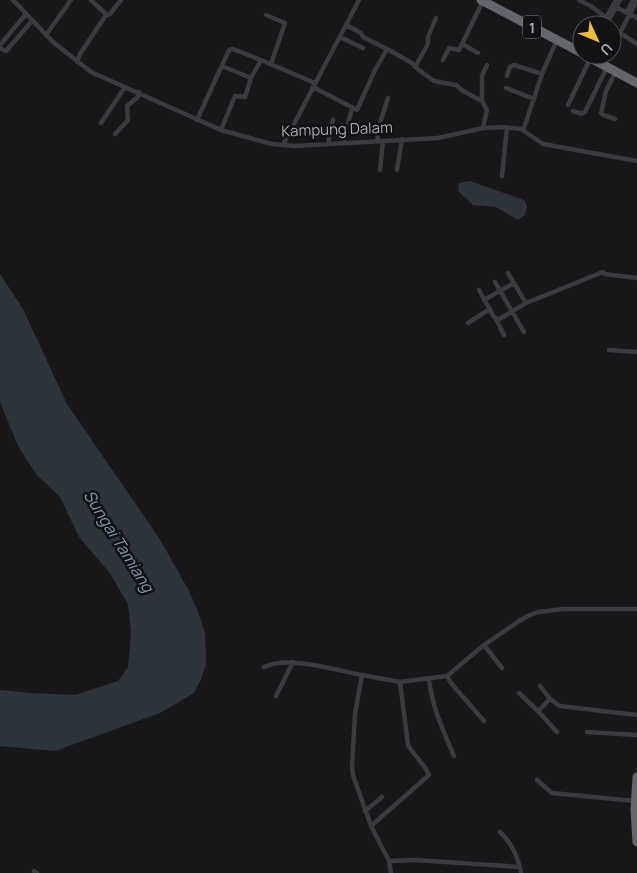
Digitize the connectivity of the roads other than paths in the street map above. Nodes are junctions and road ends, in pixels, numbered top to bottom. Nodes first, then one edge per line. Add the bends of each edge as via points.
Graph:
1 (13, 0) edge
2 (71, 0) edge
3 (92, 0) edge
4 (121, 0) edge
5 (359, 0) edge
6 (579, 0) edge
7 (616, 0) edge
8 (620, 0) edge
9 (633, 0) edge
10 (637, 0) edge
11 (491, 2) edge
12 (616, 7) junction
13 (628, 13) junction
14 (26, 14) junction
15 (106, 15) junction
16 (266, 15) dead end
17 (601, 15) edge
18 (610, 15) edge
19 (611, 15) edge
20 (436, 18) dead end
21 (637, 18) edge
22 (32, 21) junction
23 (346, 25) junction
24 (46, 35) junction
25 (340, 37) junction
26 (557, 40) junction
27 (572, 42) edge
28 (462, 44) junction
29 (637, 44) edge
30 (0, 46) edge
31 (572, 47) edge
32 (363, 48) dead end
33 (387, 49) junction
34 (478, 53) dead end
35 (261, 60) junction
36 (443, 60) dead end
37 (77, 62) junction
38 (271, 64) junction
39 (487, 65) dead end
40 (584, 65) edge
41 (605, 65) edge
42 (611, 65) edge
43 (222, 66) junction
44 (415, 67) junction
45 (612, 69) junction
46 (542, 74) junction
47 (507, 76) dead end
48 (637, 76) edge
49 (251, 78) junction
50 (637, 82) edge
51 (314, 85) junction
52 (125, 87) junction
53 (506, 88) dead end
54 (139, 92) junction
55 (388, 98) dead end
56 (534, 99) junction
57 (482, 101) junction
58 (568, 104) dead end
59 (352, 108) junction
60 (573, 111) dead end
61 (197, 120) junction
62 (333, 120) dead end
63 (615, 120) dead end
64 (101, 123) dead end
65 (507, 127) junction
66 (484, 128) junction
67 (221, 130) junction
68 (523, 131) junction
69 (115, 134) dead end
70 (402, 139) junction
71 (377, 141) junction
72 (383, 141) junction
73 (343, 143) junction
74 (328, 144) junction
75 (283, 145) junction
76 (637, 161) edge
77 (380, 170) dead end
78 (398, 170) dead end
79 (502, 176) dead end
80 (508, 273) dead end
81 (637, 278) edge
82 (495, 282) dead end
83 (514, 282) junction
84 (479, 290) dead end
85 (500, 291) junction
86 (484, 300) junction
87 (526, 303) junction
88 (490, 309) junction
89 (511, 313) junction
90 (496, 319) junction
91 (468, 323) dead end
92 (524, 332) dead end
93 (504, 335) dead end
94 (609, 350) dead end
95 (637, 352) edge
96 (637, 610) edge
97 (484, 645) junction
98 (293, 662) junction
99 (264, 667) dead end
100 (502, 668) dead end
101 (362, 675) junction
102 (447, 676) junction
103 (429, 679) junction
104 (400, 682) junction
105 (540, 686) dead end
106 (519, 693) dead end
107 (276, 696) dead end
108 (550, 699) junction
109 (538, 711) junction
110 (637, 715) edge
111 (484, 721) dead end
112 (557, 732) dead end
113 (587, 732) dead end
114 (637, 736) edge
115 (454, 756) dead end
116 (637, 777) edge
117 (537, 780) dead end
118 (382, 797) dead end
119 (635, 801) junction
120 (365, 812) junction
121 (371, 826) junction
122 (500, 832) dead end
123 (637, 842) edge
124 (390, 861) junction
125 (521, 870) edge
126 (391, 873) edge

1 - 14 street, Kampung Dalam
2 - 24 street
3 - 15 street
4 - 15 street
5 - 23 street
6 - 17 street
7 - 18 street
8 - 12 street
9 - 13 street
10 - 13 street
11 - 26 highway, 1
11 - 27 highway, 1
11 - 28 street
12 - 13 street
12 - 19 street
13 - 21 street
13 - 29 street via 620,34
14 - 22 street, Kampung Dalam
14 - 30 street
15 - 37 street
16 - 38 street via 285,23
20 - 44 street via 428,44
22 - 24 street, Kampung Dalam
22 - 30 street via 6,51
23 - 25 street
23 - 33 street via 362,33 363,38
24 - 37 street, Kampung Dalam
25 - 32 street
25 - 51 street
26 - 31 highway, 1
26 - 46 street
28 - 34 street
28 - 36 street via 458,50 448,49
33 - 44 street
33 - 59 street via 359,108
35 - 38 street
35 - 43 street via 231,49
35 - 49 street
37 - 52 street, Kampung Dalam
38 - 51 street
39 - 57 street via 482,76
40 - 58 street
41 - 45 highway, 1
42 - 48 highway, 1
43 - 49 street
43 - 61 street
44 - 57 street via 433,80 456,84
45 - 50 highway, 1
45 - 60 street via 584,113
45 - 63 street via 601,113
46 - 47 street via 514,65
46 - 56 street
49 - 67 street via 245,97 234,97
51 - 59 street
51 - 75 street
52 - 54 street, Kampung Dalam
52 - 64 street
53 - 56 street
54 - 61 street, Kampung Dalam
54 - 69 street via 127,106 128,120
55 - 71 street
56 - 68 street
57 - 66 street via 487,110
59 - 73 street
61 - 67 street, Kampung Dalam
62 - 74 street
65 - 66 street, Kampung Dalam
65 - 68 street, Kampung Dalam
65 - 79 street
66 - 70 street, Kampung Dalam via 447,137
67 - 75 street, Kampung Dalam
68 - 76 street, Kampung Dalam via 543,144
70 - 72 street, Kampung Dalam
70 - 78 street
71 - 72 street, Kampung Dalam
71 - 73 street, Kampung Dalam
72 - 77 street
73 - 74 street, Kampung Dalam
74 - 75 street, Kampung Dalam
80 - 83 street
81 - 87 street via 603,272
82 - 85 street
83 - 85 street
83 - 87 street
84 - 86 street
85 - 86 street
85 - 89 street
86 - 88 street
87 - 89 street
88 - 90 street
88 - 91 street
89 - 90 street
89 - 92 street
90 - 93 street
94 - 95 street
96 - 97 street via 581,608 538,612 519,620
97 - 100 street
97 - 102 street
98 - 99 street via 273,662
98 - 101 street
98 - 107 street
101 - 104 street
101 - 120 street via 355,714 352,766
102 - 103 street
102 - 111 street
103 - 104 street
103 - 115 street via 435,712
104 - 121 street via 408,745 429,775
105 - 108 street
106 - 109 street
108 - 109 street
108 - 110 street via 563,707
109 - 112 street
113 - 114 street
116 - 119 highway
117 - 119 street via 552,792
118 - 120 street
119 - 123 highway
120 - 121 street
121 - 124 street
122 - 125 street via 508,839
124 - 125 street via 415,860
124 - 126 street

